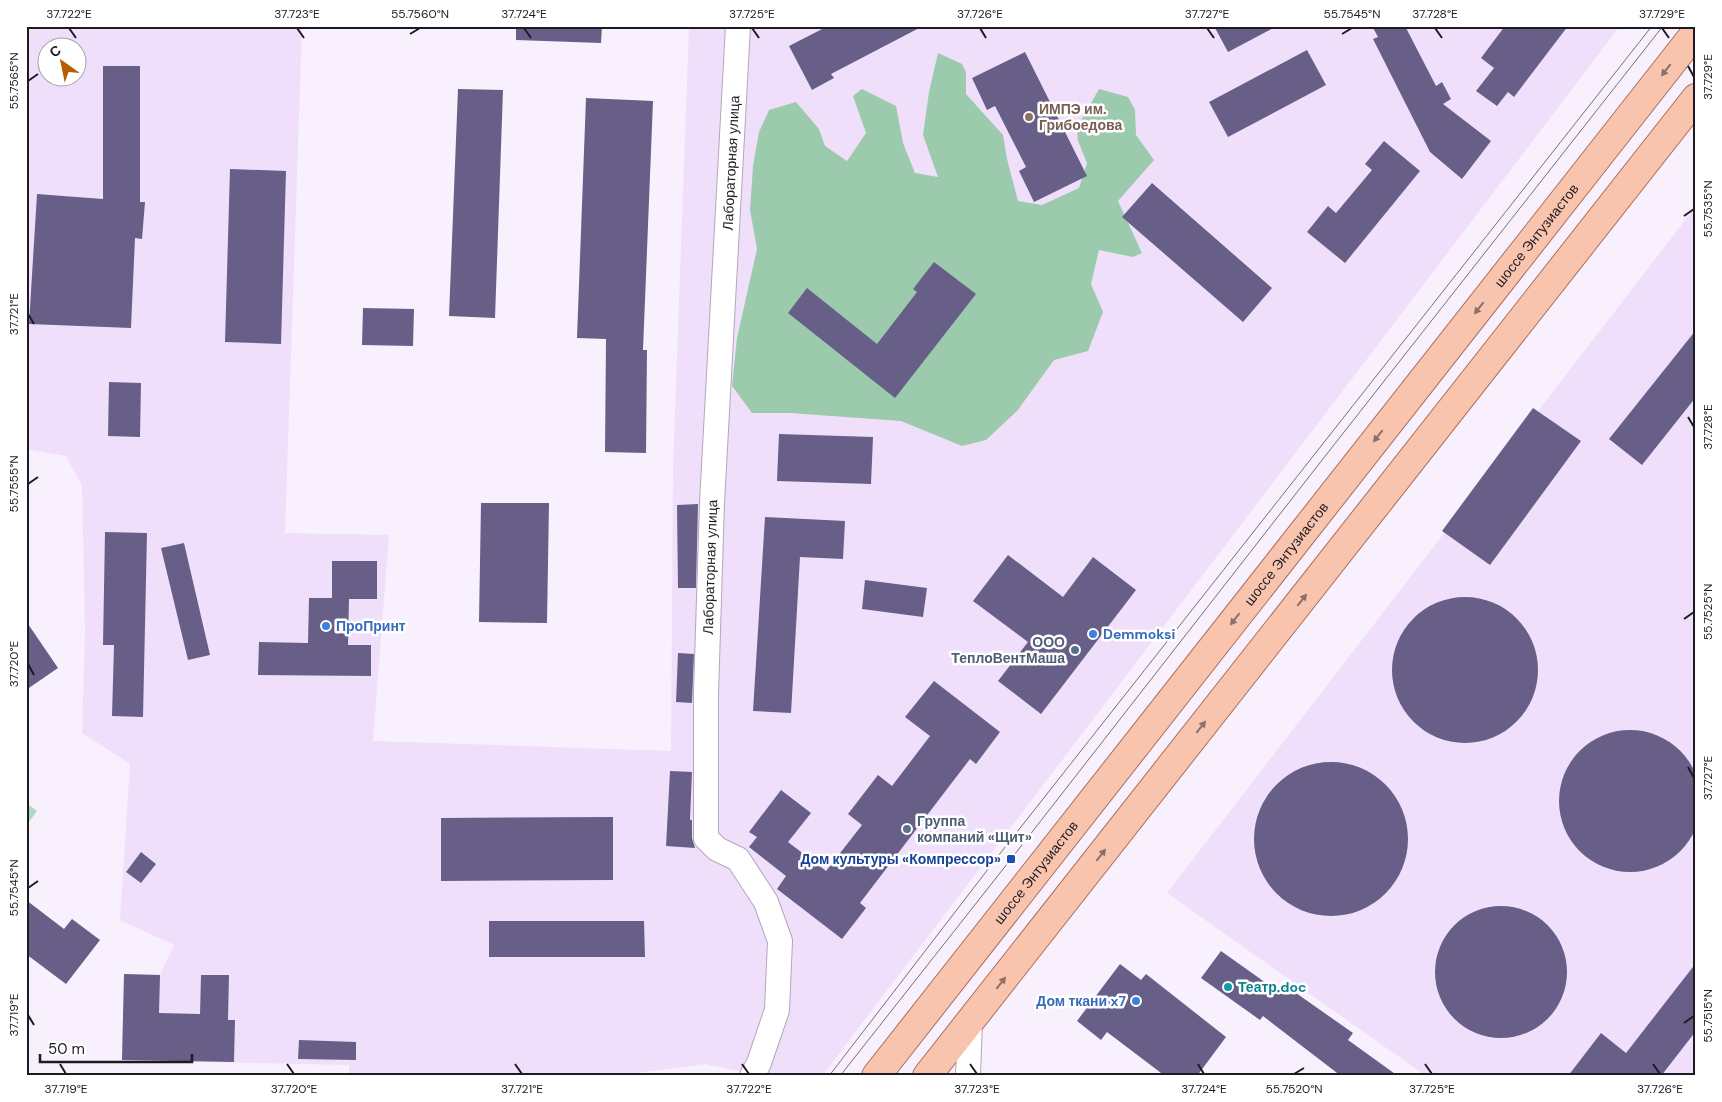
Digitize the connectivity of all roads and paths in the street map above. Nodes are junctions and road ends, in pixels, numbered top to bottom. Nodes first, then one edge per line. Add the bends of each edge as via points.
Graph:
1 (738, 26) edge
2 (1696, 32) edge
3 (1696, 98) edge
4 (970, 1021) junction
5 (752, 1076) edge
6 (876, 1076) edge
7 (927, 1076) edge
8 (968, 1076) edge

1 - 5 street, Лабораторная улица via 711,531 706,838 717,849 738,859 766,902 780,941 777,1010
2 -> 6 main road, шоссе Энтузиастов
4 -> 3 main road
4 - 7 main road
4 - 8 street

